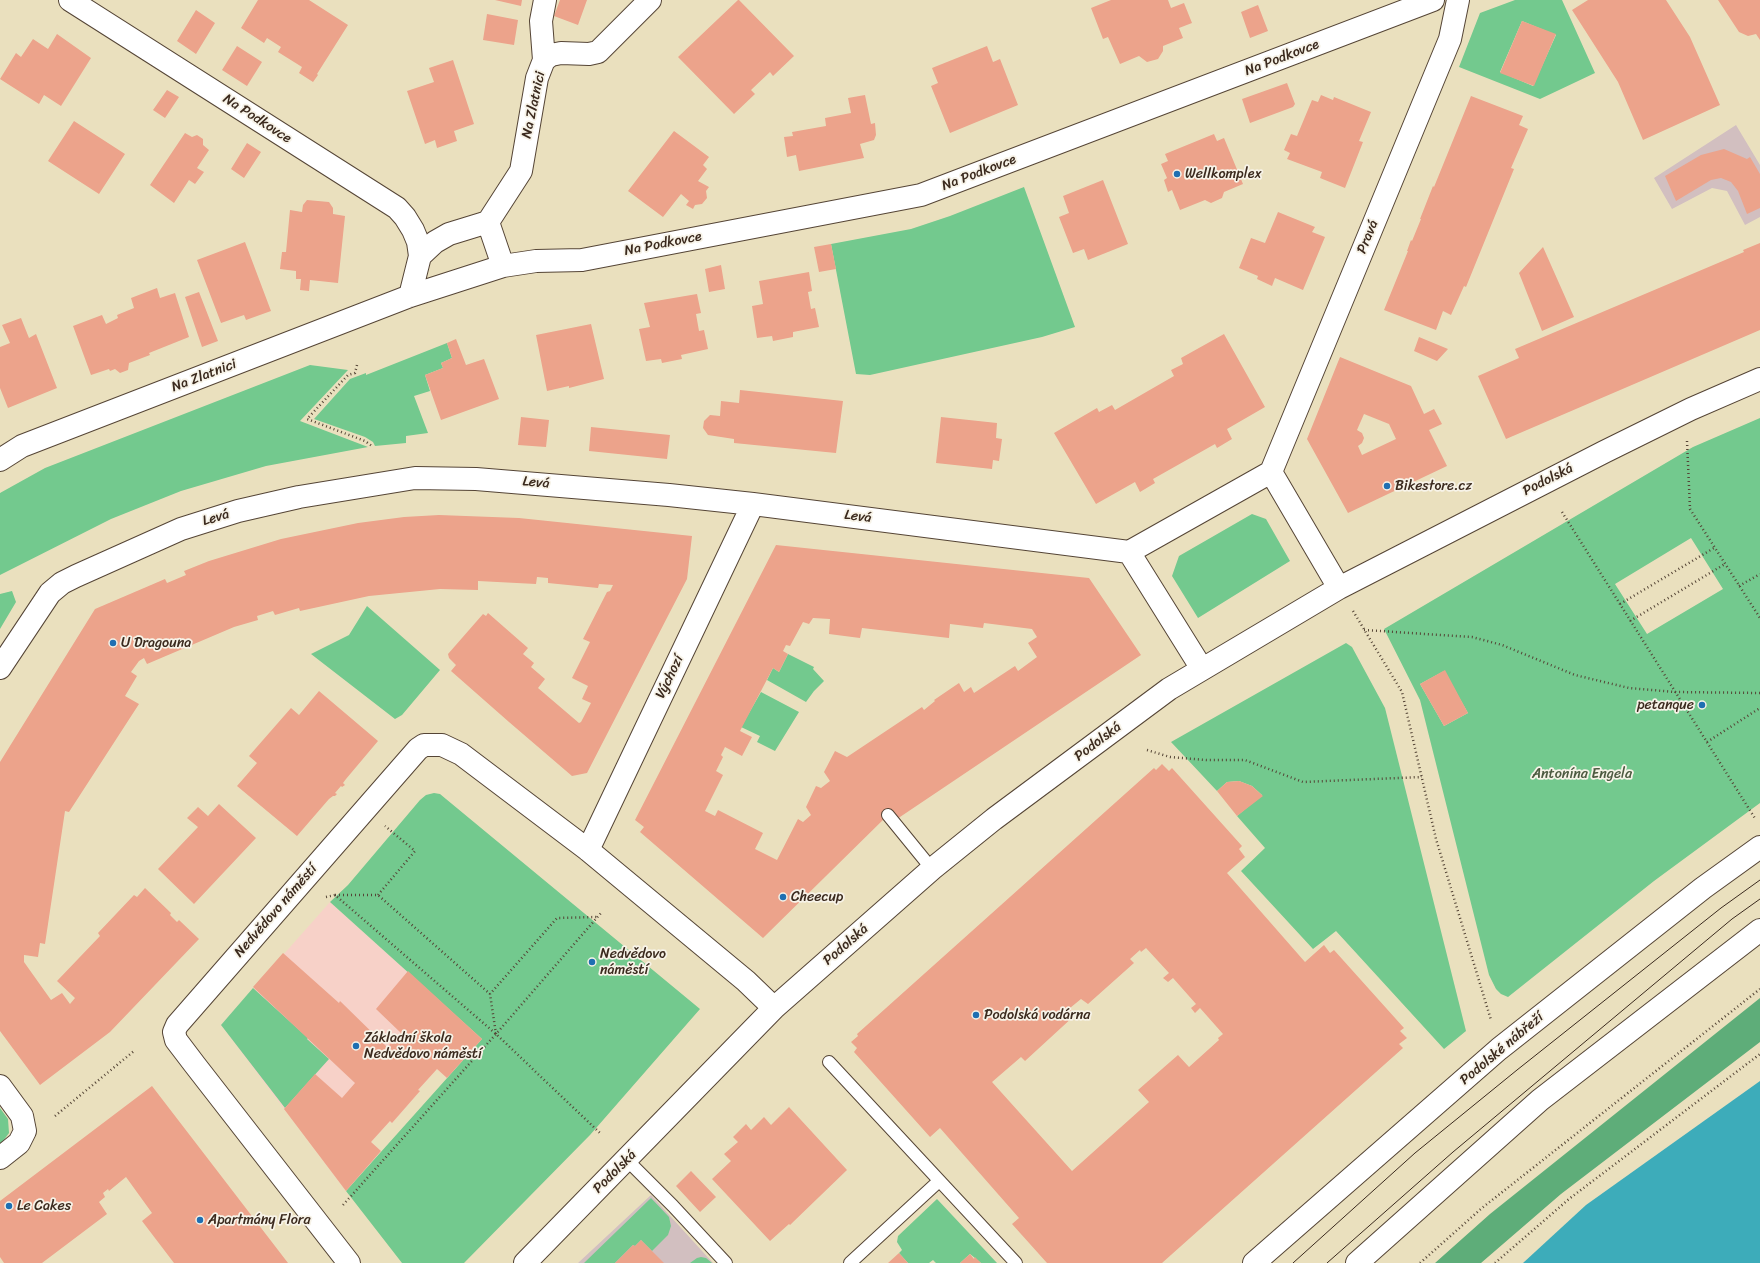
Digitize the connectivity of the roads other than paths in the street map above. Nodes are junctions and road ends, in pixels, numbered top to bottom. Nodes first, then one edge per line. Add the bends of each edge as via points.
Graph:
1 (70, 0) edge
2 (545, 0) edge
3 (650, 0) edge
4 (1433, 0) edge
5 (1458, 0) edge
6 (544, 60) junction
7 (488, 222) junction
8 (420, 256) junction
9 (503, 266) junction
10 (410, 296) junction
11 (1760, 379) edge
12 (0, 460) edge
13 (1271, 472) junction
14 (753, 504) junction
15 (1129, 552) junction
16 (1339, 588) junction
17 (0, 668) edge
18 (1202, 668) junction
19 (888, 815) dead end
20 (1760, 847) edge
21 (588, 850) junction
22 (932, 869) junction
23 (1760, 930) edge
24 (774, 1008) junction
25 (829, 1062) dead end
26 (0, 1086) edge
27 (0, 1158) edge
28 (627, 1160) junction
29 (939, 1181) junction
30 (349, 1263) edge
31 (525, 1263) edge
32 (726, 1263) edge
33 (850, 1263) edge
34 (1016, 1263) edge
35 (1254, 1263) edge
36 (1357, 1263) edge

1 - 8 street, Na Podkovce via 397,208 413,230
2 - 6 street via 541,21
3 - 6 street, Na Zlatnici via 598,52 561,53
4 - 9 street, Na Podkovce via 920,195 582,260 536,261
5 - 13 street, Pravá via 1450,39
6 - 7 street, Na Zlatnici via 537,78 521,170
7 - 8 street via 449,234
7 - 9 street
8 - 10 street
9 - 10 street, Na Zlatnici
10 - 12 street, Na Zlatnici via 22,446
11 - 16 street, Podolská via 1691,409
13 - 15 street
13 - 16 street
14 - 15 street, Levá
14 - 17 street, Levá via 476,479 415,478 299,497 238,511 181,529 62,583 50,593
14 - 21 street, Výchozí
15 - 18 street
16 - 18 street, Podolská
18 - 22 street, Podolská via 1169,689
19 - 22 lane
20 - 35 street, Podolské nábřeží via 1703,888 1499,1049
21 - 24 street, Nedvědovo náměstí via 746,981
21 - 30 street, Nedvědovo náměstí via 461,754 442,745 424,745 412,754 177,1025 174,1032 176,1040
22 - 24 street, Podolská
23 - 36 street via 1540,1100
24 - 28 street, Podolská
25 - 29 lane
26 - 27 street via 22,1116 25,1131 19,1143
28 - 31 street, Podolská
28 - 32 lane
29 - 33 lane
29 - 34 lane

